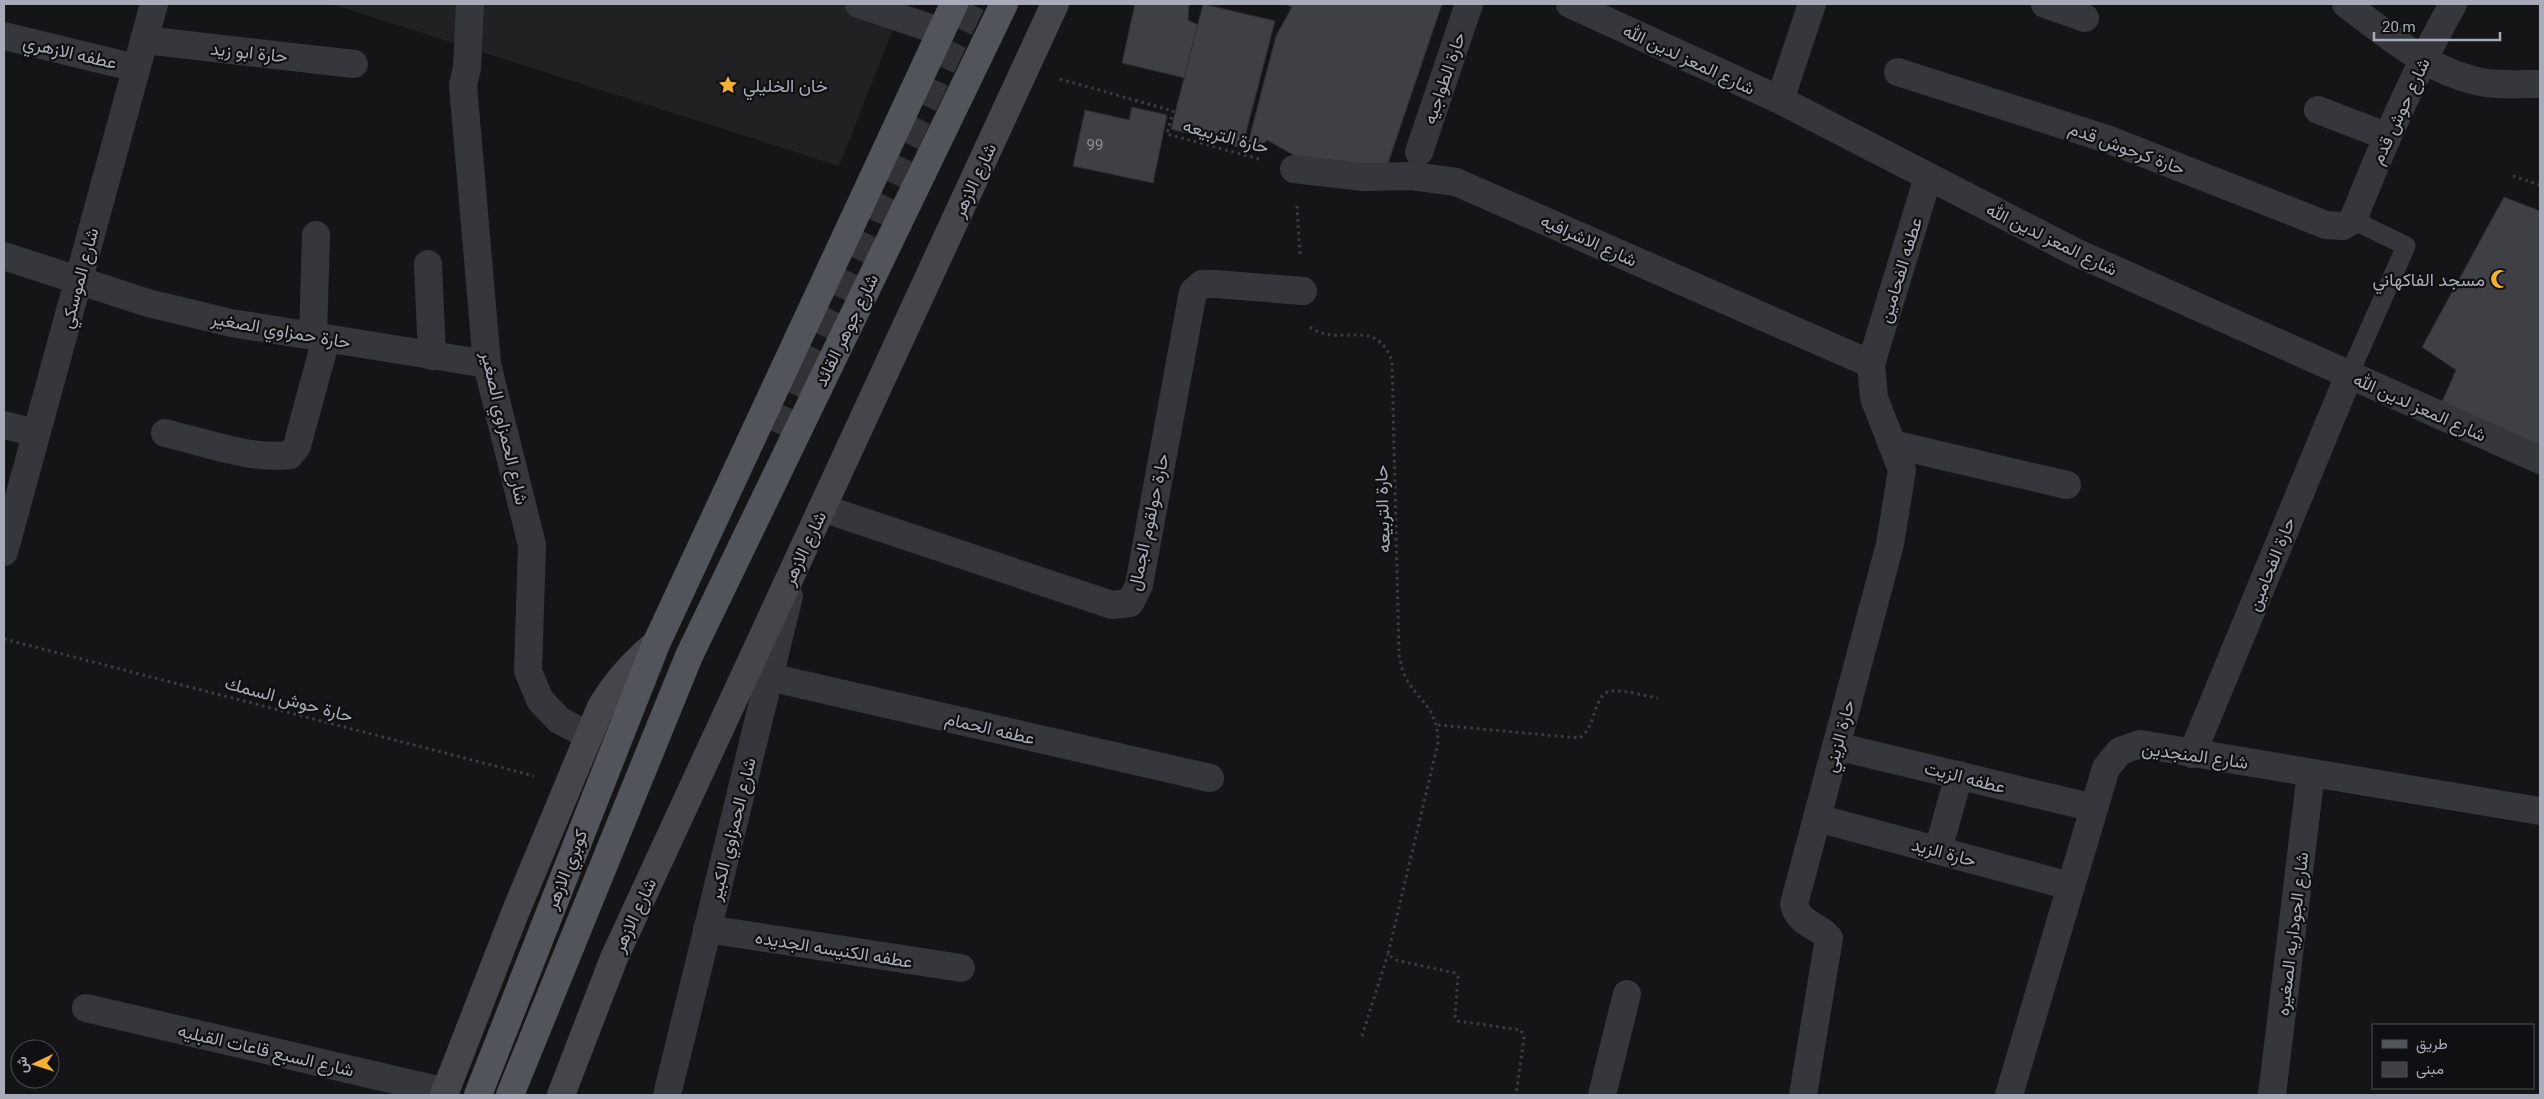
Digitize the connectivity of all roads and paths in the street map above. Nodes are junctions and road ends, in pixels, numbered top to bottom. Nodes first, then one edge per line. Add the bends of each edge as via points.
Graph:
1 (154, 4) edge
2 (470, 4) edge
3 (859, 4) edge
4 (954, 4) edge
5 (1004, 4) edge
6 (1055, 4) edge
7 (1469, 4) edge
8 (1570, 4) edge
9 (1812, 4) edge
10 (2045, 4) edge
11 (2346, 4) edge
12 (2453, 4) edge
13 (2086, 18) dead end
14 (939, 31) junction
15 (4, 36) edge
16 (144, 40) junction
17 (2422, 60) junction
18 (354, 64) dead end
19 (136, 68) junction
20 (1026, 69) junction
21 (1898, 72) dead end
22 (2540, 84) edge
23 (1780, 100) junction
24 (2318, 110) dead end
25 (2386, 136) junction
26 (1419, 152) dead end
27 (1294, 169) junction
28 (2513, 176) dead end
29 (1928, 177) junction
30 (2540, 185) edge
31 (2353, 220) junction
32 (316, 235) dead end
33 (4, 256) edge
34 (428, 264) dead end
35 (78, 280) junction
36 (1303, 291) junction
37 (320, 337) junction
38 (432, 356) junction
39 (487, 364) junction
40 (1871, 364) junction
41 (2349, 375) junction
42 (4, 425) edge
43 (36, 433) junction
44 (165, 433) dead end
45 (1892, 444) junction
46 (2540, 460) edge
47 (2067, 485) dead end
48 (822, 508) junction
49 (4, 552) edge
50 (797, 562) junction
51 (4, 639) edge
52 (656, 644) junction
53 (689, 656) joint
54 (769, 677) junction
55 (1658, 698) dead end
56 (1438, 725) junction
57 (589, 736) junction
58 (1836, 746) junction
59 (2192, 754) junction
60 (2312, 773) junction
61 (1959, 775) junction
62 (1210, 778) dead end
63 (568, 785) junction
64 (2094, 808) junction
65 (2540, 811) edge
66 (1817, 818) junction
67 (1938, 850) junction
68 (2070, 886) junction
69 (707, 929) junction
70 (1388, 954) junction
71 (962, 968) dead end
72 (1627, 994) dead end
73 (86, 1008) dead end
74 (1362, 1036) dead end
75 (445, 1093) edge
76 (478, 1095) edge
77 (510, 1095) edge
78 (561, 1095) edge
79 (667, 1095) edge
80 (1516, 1095) edge
81 (1602, 1095) edge
82 (1803, 1095) edge
83 (2009, 1095) edge
84 (2272, 1095) edge

1 - 16 street, شارع الموسكي
2 - 39 street, شارع الحمزاوي الصغير via 467,68 463,85
3 - 14 street
4 - 14 main road
5 - 53 main road, شارع جوهر القائد
6 - 20 main road, شارع الازهر
7 - 26 street, حارة الطواجيه
8 - 23 street, شارع المعز لدين الله
9 - 23 street
10 - 13 street
11 - 17 street
12 - 17 street, شارع حوش قدم
14 - 52 main road
15 - 19 street, عطفه الازهري
16 - 18 street, حارة ابو زيد
16 - 19 street, شارع الموسكي
17 - 22 street via 2450,74 2487,83
17 - 25 street, شارع حوش قدم
19 - 35 street, شارع الموسكي
20 - 27 path, حارة التربيعه via 1173,111 1168,134
20 - 48 main road, شارع الازهر
21 - 31 street, حارة كرحوش قدم via 2106,139 2326,225 2343,226
23 - 29 street, شارع المعز لدين الله
24 - 25 street
25 - 31 street, شارع حوش قدم
27 - 36 path, حارة التربيعه
27 - 40 street, شارع الاشرافيه via 1362,177 1411,176 1456,182
28 - 30 path
29 - 40 street, عطفه الفحامين
29 - 41 street, شارع المعز لدين الله via 2075,252
31 - 41 lane via 2406,246
32 - 37 street
33 - 35 street, حارة حمزاوي الصغير
34 - 38 street
35 - 37 street, حارة حمزاوي الصغير via 148,303
35 - 43 street, شارع الموسكي
36 - 48 street, حارة حولقوم الجمال via 1202,284 1192,292 1139,585 1130,603 1112,605
36 - 56 path, حارة التربيعه via 1305,318 1310,327 1329,336 1366,334 1378,339 1392,361 1400,655 1404,673
37 - 38 street, حارة حمزاوي الصغير
37 - 44 street via 297,446 290,455 274,457
38 - 39 street, حارة حمزاوي الصغير
39 - 57 street, شارع الحمزاوي الصغير via 532,545 528,671 540,700 559,720
40 - 45 street, حارة الزيني via 1874,398
41 - 46 street, شارع المعز لدين الله
41 - 59 street, حارة الفحامين
42 - 43 street
43 - 49 street, شارع الموسكي
45 - 47 street
45 - 58 street, حارة الزيني via 1902,470 1890,544
48 - 50 main road, شارع الازهر
50 - 54 street, شارع الحمزاوي الكبير
50 - 78 main road, شارع الازهر via 614,958
51 - 63 path, حارة حوش السمك
52 - 57 main road via 616,683
52 - 76 main road, كوبري الازهر
53 - 77 main road, كوبري الازهر
54 - 62 street, عطفه الحمام
54 - 69 street, شارع الحمزاوي الكبير
55 - 56 path via 1606,692 1600,699 1590,729 1579,738
56 - 70 path via 1438,743
57 - 63 main road
58 - 61 street, عطفه الزيت
58 - 66 street, حارة الزيني
59 - 60 street, شارع المنجدين
59 - 64 street, شارع المنجدين via 2140,744 2120,751 2106,768
60 - 65 street, شارع المنجدين
60 - 84 street, شارع الجوداريه الصغيره
61 - 64 street, عطفه الزيت
61 - 67 street
63 - 75 main road via 514,913
64 - 68 street, شارع المنجدين
66 - 67 street, حارة الزيد
66 - 82 street, حارة الزيني via 1794,904 1802,920 1829,938
67 - 68 street, حارة الزيد
68 - 83 street, شارع المنجدين
69 - 71 street, عطفه الكنيسه الجديده
69 - 79 street, شارع الحمزاوي الكبير
70 - 74 path
70 - 80 path via 1395,960 1455,973 1458,977 1454,1011 1458,1021 1521,1030 1524,1037
72 - 81 street
73 - 75 street, شارع السبع قاعات القبليه

